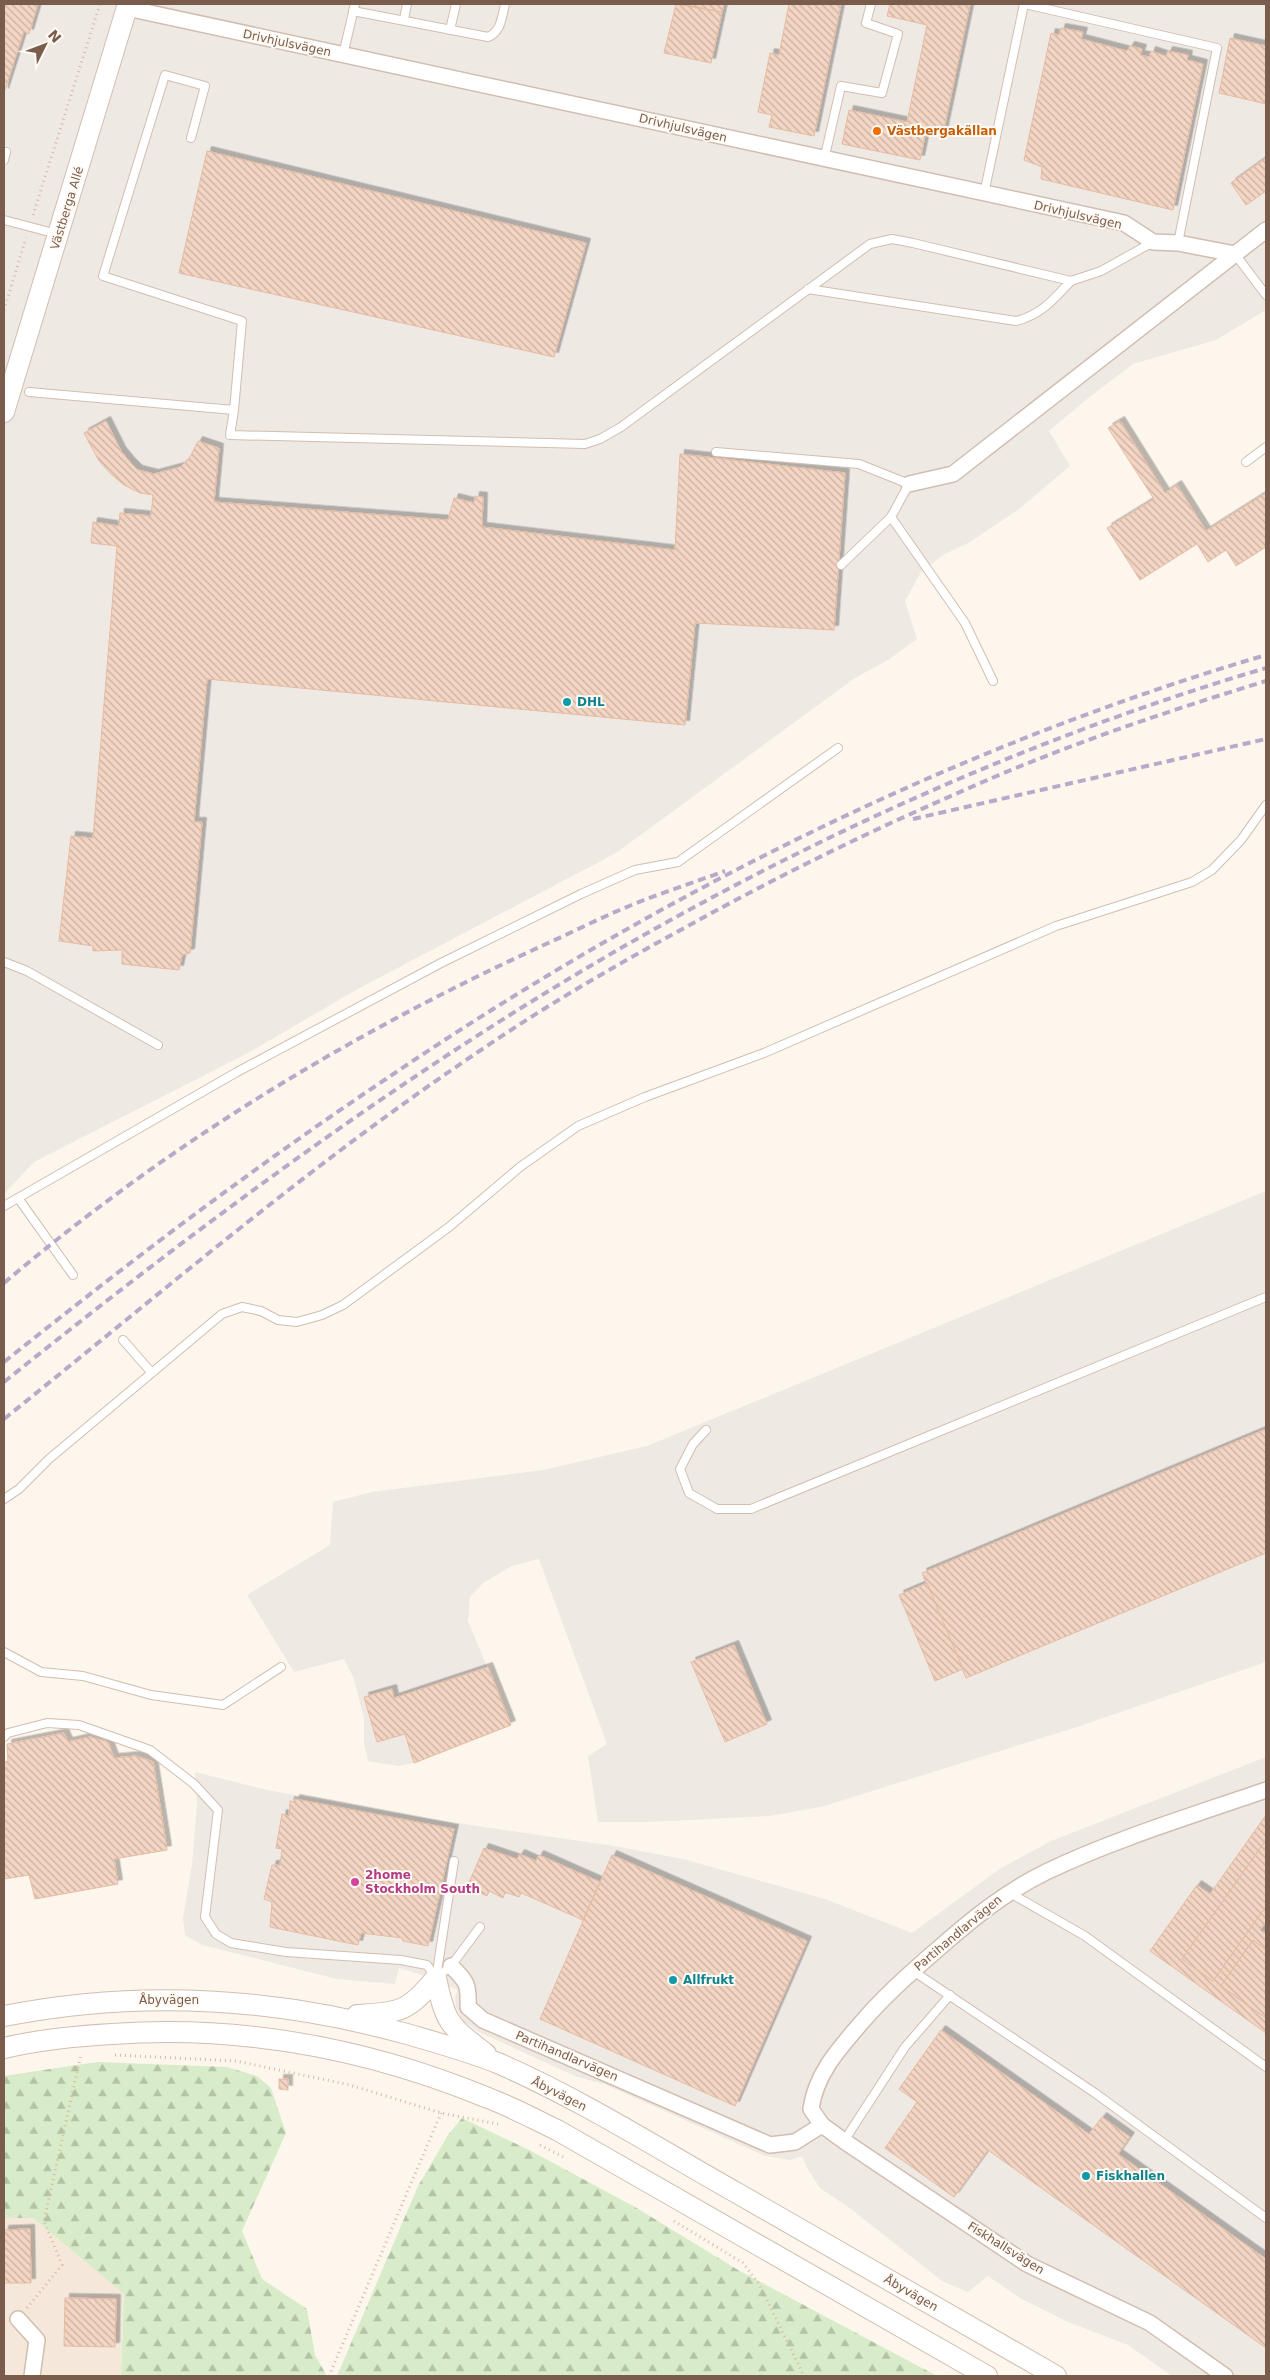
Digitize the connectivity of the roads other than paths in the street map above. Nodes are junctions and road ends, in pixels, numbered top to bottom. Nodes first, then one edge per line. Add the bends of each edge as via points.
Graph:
1 (407, 4) edge
2 (456, 4) edge
3 (505, 4) edge
4 (871, 4) edge
5 (1024, 4) edge
6 (128, 6) edge
7 (354, 7) edge
8 (404, 19) junction
9 (450, 30) junction
10 (343, 55) junction
11 (191, 138) dead end
12 (824, 160) junction
13 (984, 194) junction
14 (4, 220) edge
15 (1266, 230) edge
16 (59, 235) junction
17 (1153, 242) junction
18 (1178, 243) junction
19 (1235, 254) junction
20 (1071, 281) junction
21 (808, 289) junction
22 (1266, 296) edge
23 (29, 392) dead end
24 (234, 410) junction
25 (4, 412) edge
26 (1266, 447) edge
27 (716, 452) dead end
28 (1246, 462) dead end
29 (909, 484) junction
30 (891, 517) junction
31 (841, 565) dead end
32 (993, 681) dead end
33 (838, 748) dead end
34 (1266, 805) edge
35 (4, 962) edge
36 (158, 1045) dead end
37 (18, 1198) junction
38 (4, 1206) edge
39 (73, 1275) dead end
40 (1266, 1297) edge
41 (123, 1340) dead end
42 (151, 1372) junction
43 (706, 1430) dead end
44 (4, 1499) edge
45 (4, 1652) edge
46 (281, 1667) dead end
47 (5, 1734) edge
48 (1266, 1790) edge
49 (454, 1861) dead end
50 (1008, 1892) junction
51 (480, 1927) dead end
52 (913, 1971) junction
53 (444, 1972) junction
54 (950, 1995) junction
55 (4, 2016) edge
56 (338, 2017) junction
57 (4, 2048) edge
58 (498, 2064) junction
59 (1266, 2067) edge
60 (822, 2124) junction
61 (844, 2141) junction
62 (1266, 2218) edge
63 (18, 2319) road end
64 (32, 2376) edge
65 (987, 2376) edge
66 (1056, 2376) edge
67 (1225, 2376) edge

1 - 8 lane
2 - 9 lane
3 - 9 lane via 500,27 488,37
4 - 12 lane via 866,23 898,34 882,93 841,86
5 - 13 lane
5 - 18 lane via 1217,48
6 - 10 street, Drivhjulsvägen
6 - 16 street, Västberga Allé
7 - 8 lane
7 - 10 lane
8 - 9 lane
10 - 12 street, Drivhjulsvägen
11 - 24 lane via 205,86 165,75 103,276 242,320
12 - 13 street, Drivhjulsvägen
13 - 17 street, Drivhjulsvägen via 1124,223
14 - 16 lane
15 - 19 street
16 - 25 street, Västberga Allé
17 - 18 street
17 - 20 lane via 1101,271
18 - 19 street
19 - 22 lane
19 - 29 street via 953,474
20 - 21 lane via 1046,308 1031,318 1016,321
20 - 21 lane via 892,239 870,244
21 - 24 lane via 621,427 585,444 230,435
23 - 24 lane
26 - 28 lane
27 - 29 lane via 860,464
29 - 30 lane
30 - 31 lane
30 - 32 lane via 965,623
33 - 37 lane via 678,862 635,870 441,963 237,1072
34 - 42 lane via 1212,870 1192,882 1056,926 764,1053 644,1097 578,1126 520,1167 449,1226 343,1305 297,1322 278,1320 261,1311 242,1307 230,1309
35 - 36 lane via 27,971
37 - 38 lane
37 - 39 lane
40 - 43 lane via 751,1509 717,1509 688,1493 680,1469 693,1444
41 - 42 lane
42 - 44 lane
45 - 46 lane via 41,1672 83,1676 151,1695 224,1706
47 - 53 lane via 47,1723 79,1726 150,1750 194,1784 218,1810 205,1917 216,1934 232,1944 286,1952 401,1960
48 - 50 street, Partihandlarvägen via 1124,1841 1046,1872
49 - 53 lane
50 - 52 street, Partihandlarvägen
50 - 59 lane via 1085,1936
51 - 53 lane
52 - 54 lane
52 - 60 street, Partihandlarvägen via 882,1998 819,2079 812,2109
53 - 56 street via 403,2010
53 - 58 street via 443,2011 448,2022
53 - 60 street, Partihandlarvägen via 466,1981 468,2007 483,2020 770,2145 795,2142
54 - 61 lane via 904,2047
54 - 62 lane via 1095,2094
55 - 56 street, Åbyvägen via 82,2003 172,1999 232,2001
56 - 58 street, Åbyvägen via 426,2039
57 - 65 street via 89,2035 186,2032 253,2036 307,2044 418,2072 489,2098 557,2130
58 - 66 street, Åbyvägen via 627,2130
60 - 61 street
61 - 67 street, Fiskhallsvägen via 1027,2264 1150,2323
63 - 64 street via 37,2340

